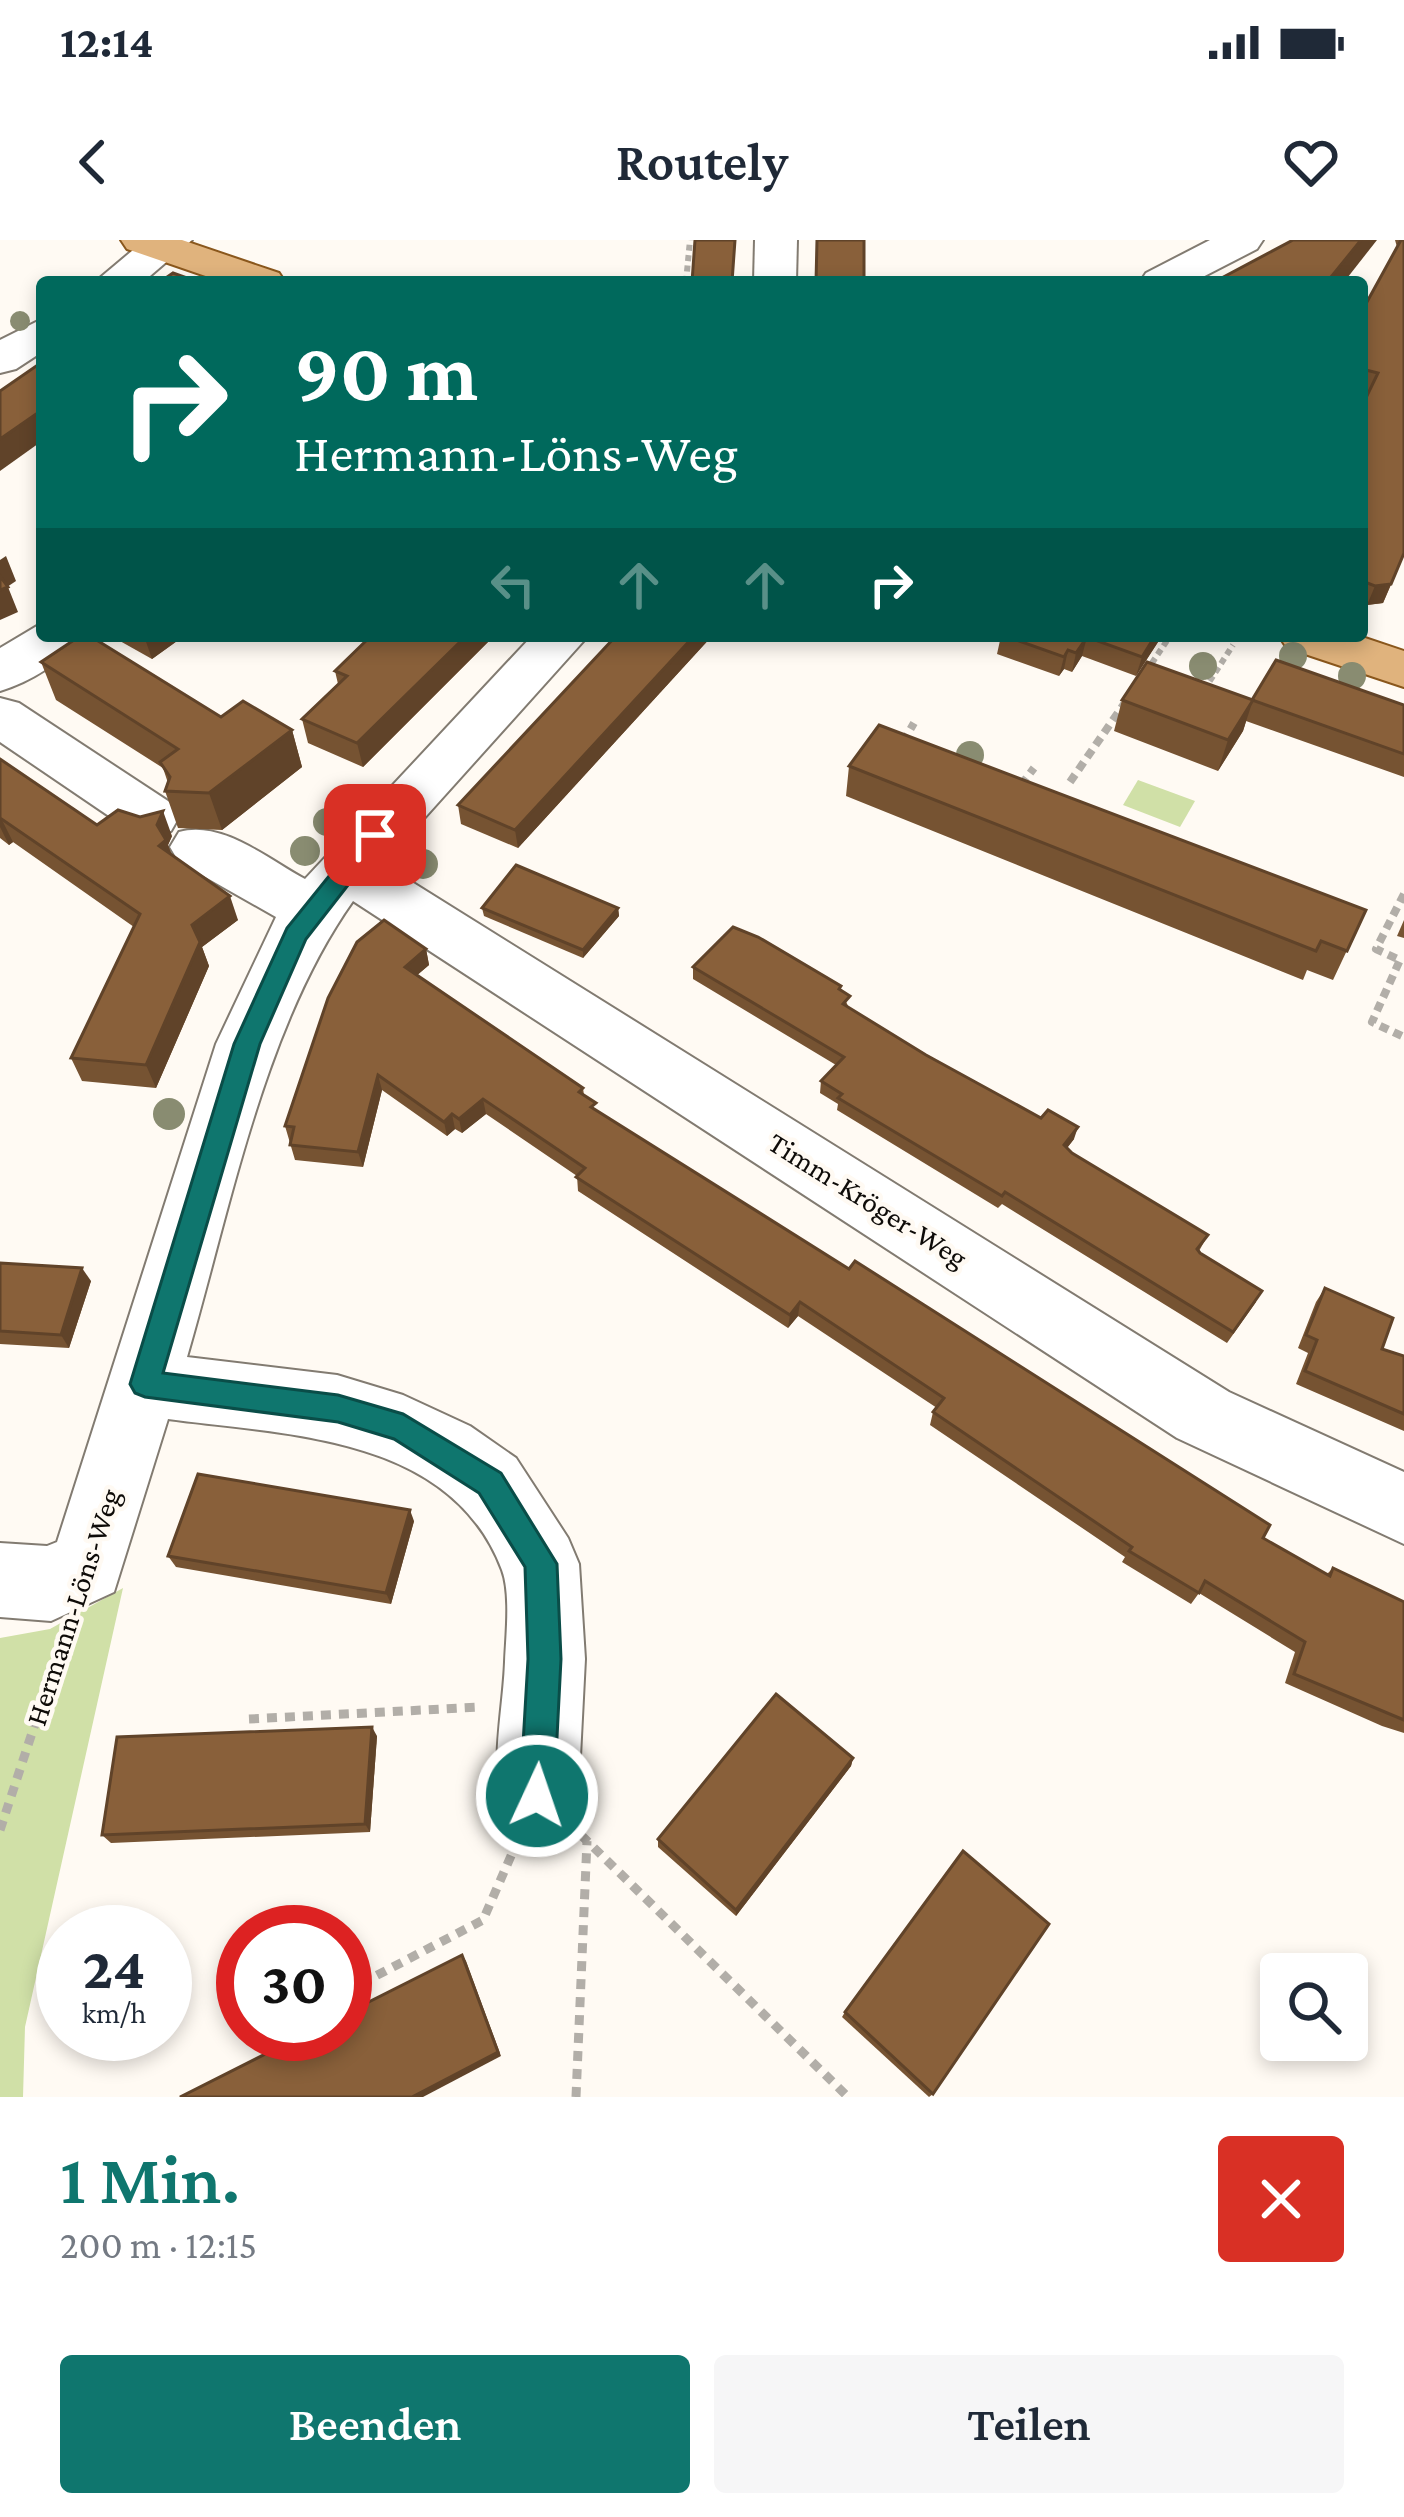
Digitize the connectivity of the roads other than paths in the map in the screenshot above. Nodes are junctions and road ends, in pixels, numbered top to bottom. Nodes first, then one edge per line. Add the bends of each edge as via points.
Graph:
1 (776, 240) edge
2 (1242, 240) edge
3 (158, 242) edge
4 (122, 276) edge
5 (248, 276) edge
6 (775, 276) edge
7 (1173, 276) edge
8 (36, 336) edge
9 (0, 360) edge
10 (46, 642) edge
11 (556, 642) edge
12 (1322, 642) edge
13 (1404, 670) edge
14 (0, 673) edge
15 (0, 716) edge
16 (151, 817) edge
17 (199, 847) dead end
18 (328, 889) junction
19 (145, 1384) junction
20 (1404, 1509) edge
21 (0, 1580) edge
22 (562, 1818) road end

1 - 6 street
2 - 7 street
3 - 4 street
3 - 5 main road
8 - 9 street
10 - 14 street
11 - 18 street, Hermann-Löns-Weg
12 - 13 main road
15 - 16 street
17 - 18 street, Timm-Kröger-Weg
18 - 19 street, Hermann-Löns-Weg via 247,1044
18 - 20 street, Timm-Kröger-Weg via 1203,1415
19 - 21 street, Hermann-Löns-Weg via 87,1566 51,1584
19 - 22 street via 338,1408 403,1428 490,1483 541,1564 542,1704

